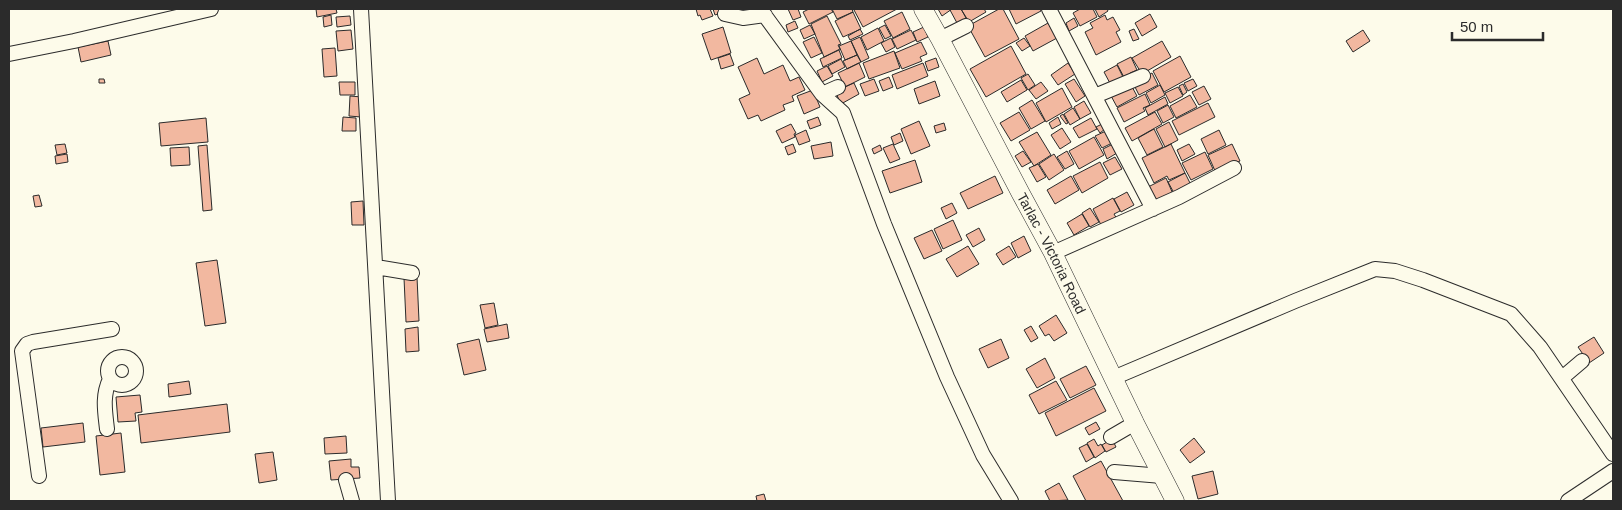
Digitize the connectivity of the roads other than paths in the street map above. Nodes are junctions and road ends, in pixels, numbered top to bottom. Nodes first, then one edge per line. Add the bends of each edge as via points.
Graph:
1 (211, 9) edge
2 (361, 9) edge
3 (922, 9) edge
4 (1049, 9) edge
5 (763, 12) edge
6 (725, 14) dead end
7 (966, 26) dead end
8 (940, 40) junction
9 (9, 54) edge
10 (1143, 76) dead end
11 (838, 87) dead end
12 (822, 94) junction
13 (1095, 96) junction
14 (1234, 168) dead end
15 (1153, 209) junction
16 (1053, 253) junction
17 (376, 267) junction
18 (412, 273) dead end
19 (112, 329) dead end
20 (1582, 361) dead end
21 (1113, 378) junction
22 (1562, 378) junction
23 (110, 379) dead end
24 (1135, 424) junction
25 (107, 430) dead end
26 (1111, 437) dead end
27 (1612, 451) edge
28 (1613, 471) edge
29 (1114, 472) dead end
30 (39, 476) dead end
31 (1162, 476) junction
32 (346, 480) dead end
33 (352, 501) edge
34 (388, 501) edge
35 (1011, 501) edge
36 (1176, 501) edge
37 (1568, 501) edge

1 - 9 street
2 - 17 street
3 - 8 main road, Tarlac - Victoria Road
4 - 13 street
5 - 6 street via 743,18
5 - 12 street
7 - 8 street
8 - 16 main road, Tarlac - Victoria Road
10 - 13 street
11 - 12 street
12 - 35 street via 843,113 884,224 947,377 983,455
13 - 15 street
14 - 15 street
15 - 16 street
16 - 21 main road, Tarlac - Victoria Road
17 - 18 street
17 - 34 street
19 - 30 street via 32,342 22,351
20 - 22 street
21 - 22 street via 1375,269 1395,271 1423,280 1512,314
21 - 24 main road, Tarlac - Victoria Road
22 - 27 street
23 - 25 street via 104,398
24 - 26 street
24 - 31 main road, Tarlac - Victoria Road
28 - 37 street
29 - 31 street
31 - 36 main road, Tarlac - Victoria Road
32 - 33 street

